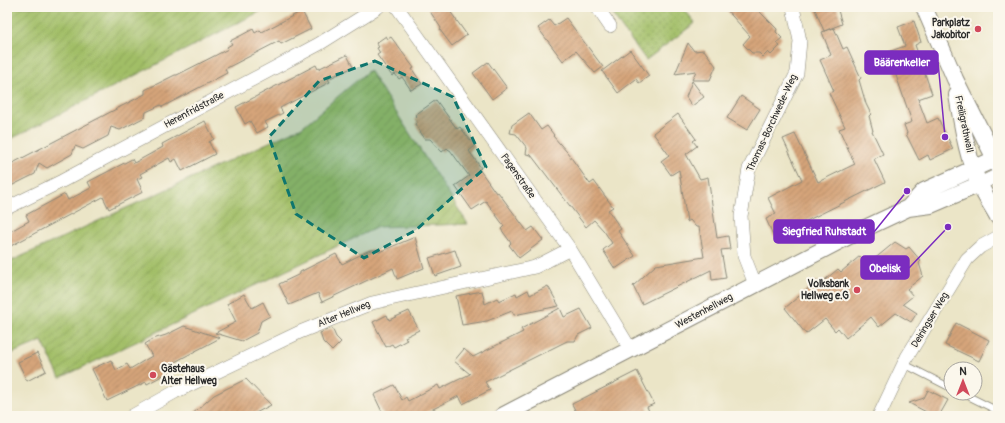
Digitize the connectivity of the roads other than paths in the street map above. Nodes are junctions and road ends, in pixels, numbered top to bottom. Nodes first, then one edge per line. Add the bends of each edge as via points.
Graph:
1 (378, 7) edge
2 (397, 7) edge
3 (597, 7) edge
4 (794, 7) edge
5 (924, 7) edge
6 (610, 26) dead end
7 (955, 79) junction
8 (997, 161) edge
9 (974, 168) junction
10 (998, 175) edge
11 (980, 184) junction
12 (7, 208) edge
13 (908, 208) junction
14 (998, 217) edge
15 (998, 237) edge
16 (570, 249) junction
17 (755, 284) junction
18 (631, 350) junction
19 (904, 364) junction
20 (943, 384) edge
21 (978, 401) edge
22 (998, 411) edge
23 (132, 416) edge
24 (502, 416) edge
25 (878, 416) edge

1 - 12 street, Herenfridstraße via 319,44
2 - 16 street, Pagenstraße
3 - 6 street
4 - 17 street, Thomas-Borchwede-Weg via 800,41 797,73 749,168 740,216 744,256
5 - 7 street, Freiligrathwall
7 - 8 street, Freiligrathwall
7 - 9 street, Freiligrathwall via 962,128
8 - 9 street, Westenhellweg
9 - 11 street, Freiligrathwall
9 - 13 street, Westenhellweg via 924,191
10 - 11 street
11 - 13 street, Westenhellweg via 930,205
11 - 14 street, Freiligrathwall
13 - 17 street, Westenhellweg
15 - 19 street, Deiringser Weg via 980,247 967,259
16 - 18 street, Pagenstraße
16 - 23 street, Alter Hellweg via 535,267 372,303 300,332 175,392
17 - 18 street, Westenhellweg
18 - 24 street, Westenhellweg
19 - 20 lane
19 - 25 street, Deiringser Weg
21 - 22 lane

